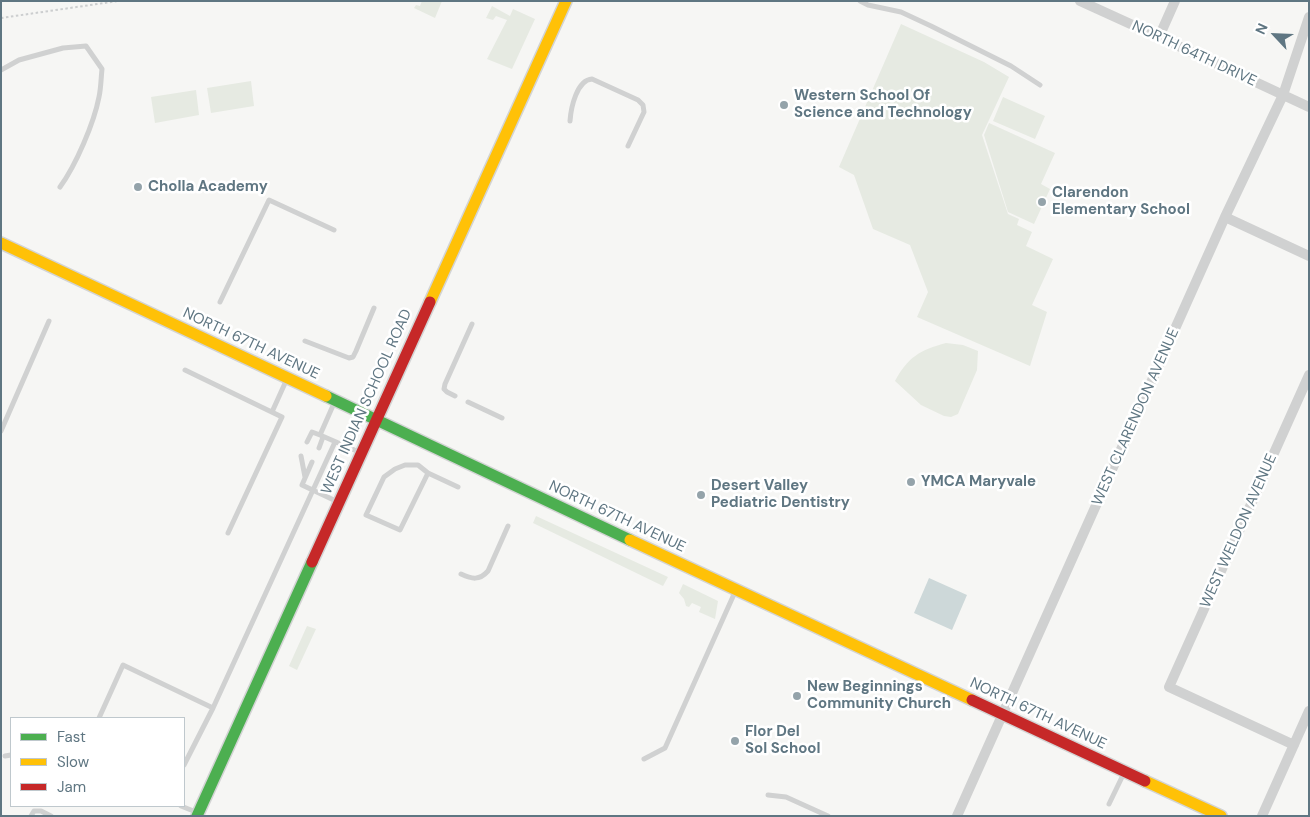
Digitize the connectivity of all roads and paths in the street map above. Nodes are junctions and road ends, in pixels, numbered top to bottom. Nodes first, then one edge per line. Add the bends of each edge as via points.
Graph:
1 (118, 1) edge
2 (566, 1) edge
3 (860, 1) edge
4 (1080, 1) edge
5 (1175, 1) edge
6 (1309, 17) edge
7 (1, 18) edge
8 (1159, 37) junction
9 (1, 70) edge
10 (1040, 86) dead end
11 (1283, 95) junction
12 (1309, 107) edge
13 (570, 121) dead end
14 (628, 146) dead end
15 (60, 187) dead end
16 (1225, 217) junction
17 (334, 230) dead end
18 (1, 243) edge
19 (1309, 256) edge
20 (220, 302) dead end
21 (374, 308) dead end
22 (49, 321) dead end
23 (472, 324) dead end
24 (305, 341) dead end
25 (186, 370) dead end
26 (1309, 375) edge
27 (287, 378) junction
28 (455, 396) dead end
29 (335, 401) junction
30 (468, 402) dead end
31 (272, 412) junction
32 (502, 418) dead end
33 (376, 420) junction
34 (1, 431) edge
35 (322, 436) junction
36 (307, 442) dead end
37 (335, 442) junction
38 (319, 448) dead end
39 (360, 453) junction
40 (300, 456) dead end
41 (312, 462) dead end
42 (428, 473) junction
43 (306, 477) junction
44 (458, 487) dead end
45 (313, 491) junction
46 (338, 503) junction
47 (508, 526) dead end
48 (228, 533) dead end
49 (461, 574) dead end
50 (736, 590) junction
51 (213, 708) junction
52 (1309, 711) edge
53 (1004, 714) junction
54 (99, 717) edge
55 (1294, 744) junction
56 (10, 755) edge
57 (5, 756) dead end
58 (644, 759) dead end
59 (185, 763) edge
60 (1125, 771) junction
61 (768, 795) dead end
62 (1109, 804) dead end
63 (184, 807) edge
64 (198, 814) edge
65 (31, 816) edge
66 (51, 816) edge
67 (828, 816) edge
68 (957, 816) edge
69 (1221, 816) edge
70 (1262, 816) edge

1 - 7 path
2 - 33 main road, WEST INDIAN SCHOOL ROAD
3 - 10 lane via 901,12 931,26 1010,66
4 - 8 street, NORTH 64TH DRIVE
5 - 8 street
6 - 11 street, WEST CLARENDON AVENUE
8 - 11 street, NORTH 64TH DRIVE
9 - 15 lane via 19,60 63,48 86,46 102,69 99,97 88,132
11 - 12 street, NORTH 64TH DRIVE
11 - 16 street, WEST CLARENDON AVENUE
13 - 14 lane via 570,110 579,88 583,82 592,79 643,105 644,112
16 - 19 street
16 - 53 street, WEST CLARENDON AVENUE
17 - 20 lane via 269,200
18 - 27 main road, NORTH 67TH AVENUE
21 - 24 lane via 356,351 349,358
22 - 34 lane
23 - 28 lane via 445,384 444,389
25 - 31 lane
26 - 55 street, WEST WELDON AVENUE via 1169,687
27 - 29 main road, NORTH 67TH AVENUE
27 - 31 lane
29 - 33 main road, NORTH 67TH AVENUE
29 - 35 lane
30 - 32 lane
31 - 48 lane via 282,417
33 - 39 main road, WEST INDIAN SCHOOL ROAD
33 - 50 main road, NORTH 67TH AVENUE
35 - 36 lane via 312,432
35 - 37 lane
35 - 38 lane
37 - 39 lane
37 - 45 lane
39 - 46 main road, WEST INDIAN SCHOOL ROAD
40 - 43 lane
41 - 43 lane
42 - 42 lane via 400,530 366,515 384,477 406,465 418,465
42 - 44 lane
43 - 45 lane via 302,485
45 - 46 lane
45 - 51 lane
46 - 64 main road, WEST INDIAN SCHOOL ROAD
47 - 49 lane via 488,571 477,579
50 - 53 main road, NORTH 67TH AVENUE
50 - 58 lane via 665,748
51 - 54 lane via 123,665
51 - 59 lane
52 - 55 street
53 - 60 main road, NORTH 67TH AVENUE
53 - 68 street, WEST CLARENDON AVENUE
55 - 70 street
56 - 57 lane
60 - 62 lane
60 - 69 main road, NORTH 67TH AVENUE
61 - 67 lane via 786,797
63 - 64 lane
65 - 66 lane via 34,811 40,811

